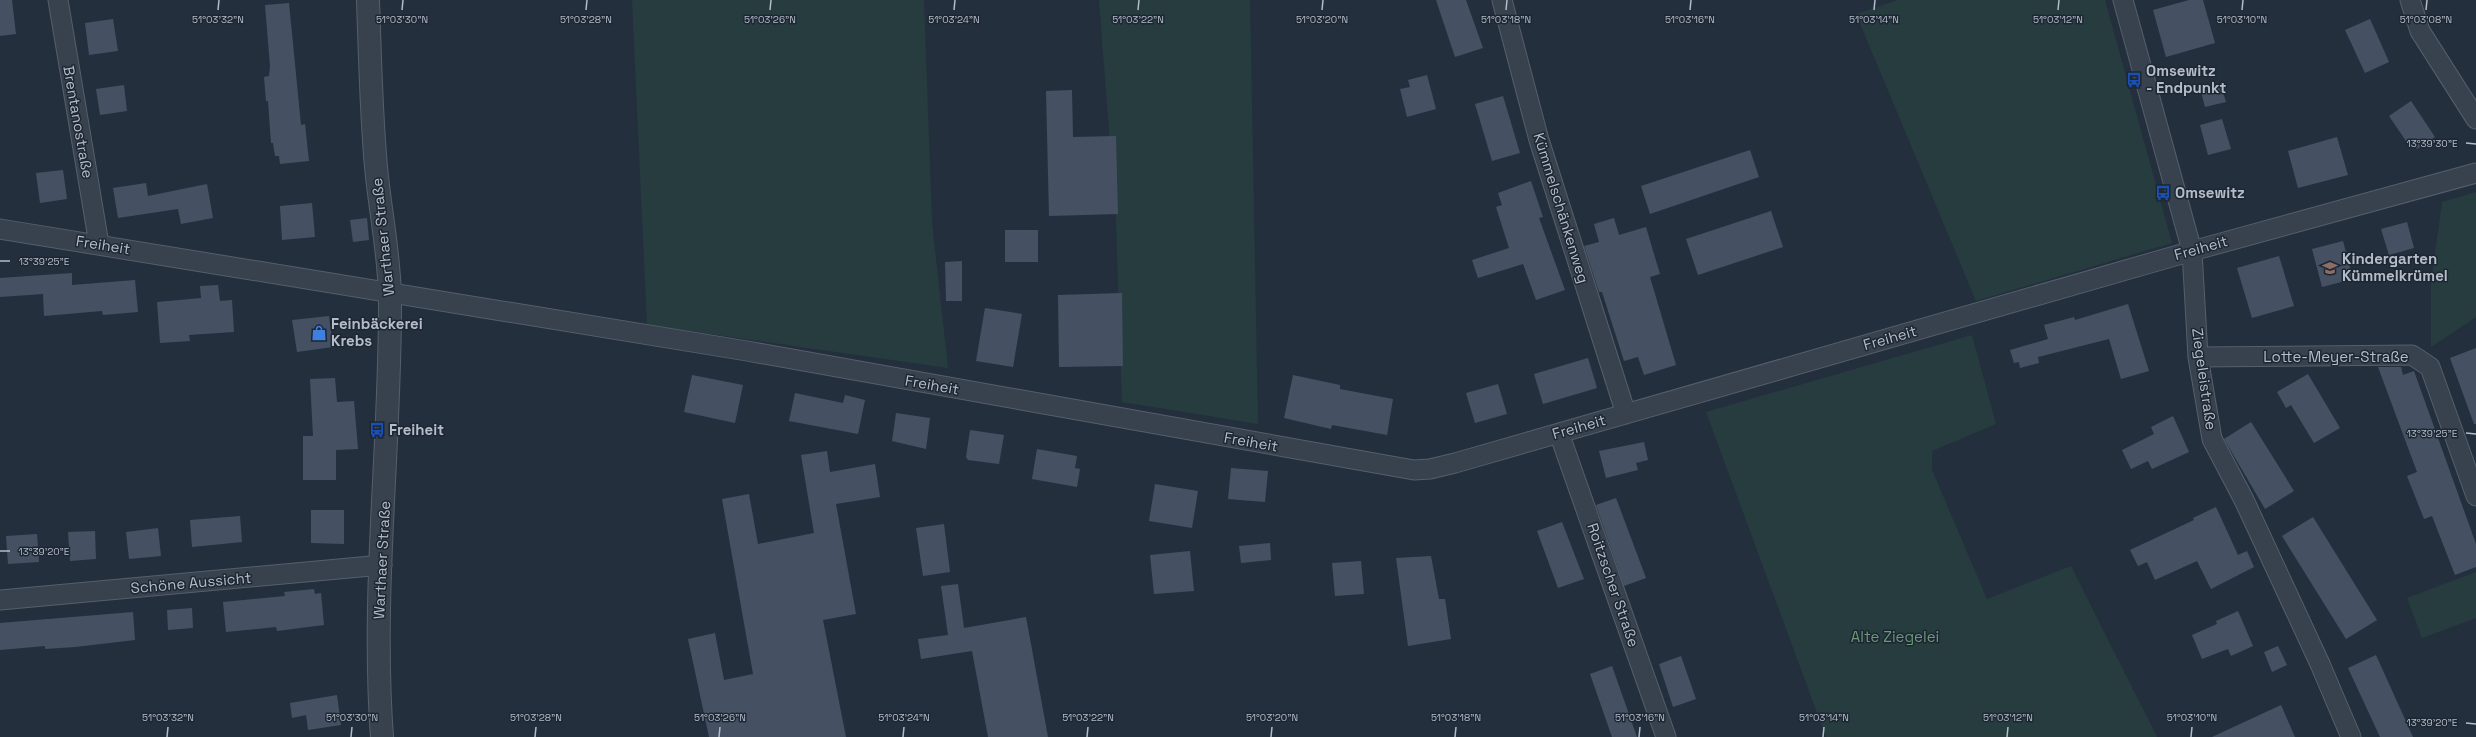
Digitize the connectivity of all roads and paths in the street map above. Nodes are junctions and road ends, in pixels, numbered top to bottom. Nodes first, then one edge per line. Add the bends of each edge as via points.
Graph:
1 (58, 0) edge
2 (368, 0) edge
3 (1502, 0) edge
4 (2123, 0) edge
5 (2410, 0) edge
6 (2476, 119) edge
7 (2476, 173) edge
8 (0, 229) edge
9 (99, 244) junction
10 (2192, 251) junction
11 (390, 294) junction
12 (2198, 357) junction
13 (1626, 414) junction
14 (1559, 433) junction
15 (2476, 496) edge
16 (382, 565) junction
17 (0, 600) edge
18 (382, 737) edge
19 (1666, 737) edge
20 (2351, 737) edge

1 - 9 street, Brentanostraße
2 - 11 street, Warthaer Straße via 376,168
3 - 13 street, Kümmelschänkenweg via 1539,140
4 - 10 street, Ziegeleistraße
5 - 6 street via 2420,31
7 - 10 street, Freiheit
8 - 9 street, Freiheit
9 - 11 street, Freiheit
10 - 12 street, Ziegeleistraße
10 - 13 street, Freiheit
11 - 14 street, Freiheit via 747,351 1399,468 1430,469
11 - 16 street, Warthaer Straße via 388,438
12 - 15 street, Lotte-Meyer-Straße via 2412,355 2430,367
12 - 20 street, Ziegeleistraße via 2212,439 2247,507
13 - 14 street, Freiheit
14 - 19 street, Roitzscher Straße
16 - 17 street, Schöne Aussicht
16 - 18 street, Warthaer Straße via 378,644

